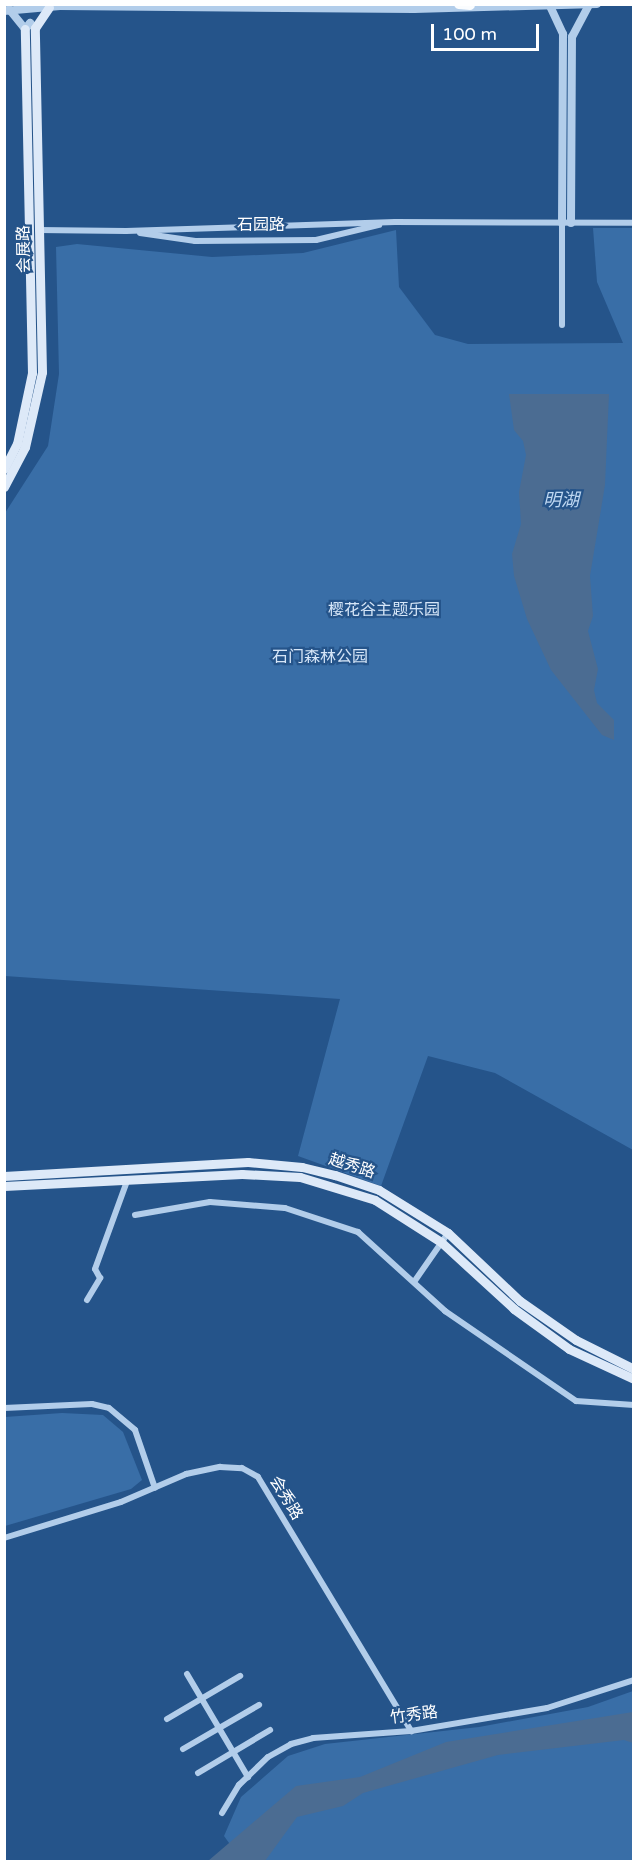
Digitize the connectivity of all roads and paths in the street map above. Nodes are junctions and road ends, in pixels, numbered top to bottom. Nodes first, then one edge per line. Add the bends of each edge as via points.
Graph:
1 (597, 4) edge
2 (465, 5) edge
3 (589, 5) edge
4 (52, 6) edge
5 (550, 6) junction
6 (7, 9) edge
7 (30, 28) junction
8 (394, 222) junction
9 (567, 223) junction
10 (633, 223) edge
11 (38, 230) junction
12 (126, 231) junction
13 (562, 325) dead end
14 (4, 469) edge
15 (4, 487) edge
16 (4, 1176) edge
17 (127, 1181) junction
18 (4, 1186) edge
19 (135, 1215) dead end
20 (448, 1233) junction
21 (441, 1242) junction
22 (414, 1282) junction
23 (87, 1300) dead end
24 (633, 1369) edge
25 (633, 1379) edge
26 (633, 1405) edge
27 (4, 1408) edge
28 (155, 1488) junction
29 (4, 1538) edge
30 (187, 1674) dead end
31 (240, 1676) dead end
32 (633, 1680) edge
33 (201, 1698) junction
34 (259, 1705) dead end
35 (166, 1719) dead end
36 (219, 1728) junction
37 (270, 1730) dead end
38 (411, 1731) junction
39 (183, 1749) dead end
40 (233, 1752) junction
41 (198, 1773) dead end
42 (248, 1777) junction
43 (222, 1813) dead end

1 - 3 street
2 - 4 street via 414,9
2 - 5 street
3 - 5 street
3 - 9 street via 572,37
4 - 6 street
4 - 7 main road
5 - 9 street via 563,34
6 - 7 street
7 - 11 main road, 会展路
7 - 14 main road, 会展路 via 32,373 17,444
8 - 9 street, 石园路
8 - 12 street, 石园路
8 - 12 street, 石园路 via 316,240 195,241
9 - 10 street, 石园路
9 - 13 street
11 - 12 street, 石园路
11 - 15 main road, 会展路 via 42,372 25,447
16 - 20 main road, 越秀路 via 248,1162 302,1167 379,1190
17 - 18 main road, 越秀路
17 - 21 main road, 越秀路 via 242,1174 300,1177 375,1200
17 - 23 street via 95,1269 100,1278
19 - 22 street via 210,1202 285,1208 358,1232
20 - 21 street
20 - 24 main road, 越秀路 via 520,1300 576,1340
21 - 22 street
21 - 25 main road, 越秀路 via 514,1309 569,1349
22 - 26 street via 445,1311 576,1401
27 - 28 street via 92,1404 109,1408 135,1430
28 - 29 street, 会秀路 via 43,1529
28 - 38 street, 会秀路 via 186,1474 220,1467 242,1468 258,1477
30 - 33 street
31 - 33 street
32 - 38 street, 竹秀路 via 547,1708
33 - 35 street
33 - 36 street
34 - 36 street
36 - 39 street
36 - 40 street
37 - 40 street
38 - 42 street, 竹秀路 via 313,1738 291,1744 268,1757
40 - 41 street
40 - 42 street
42 - 43 street, 竹秀路

